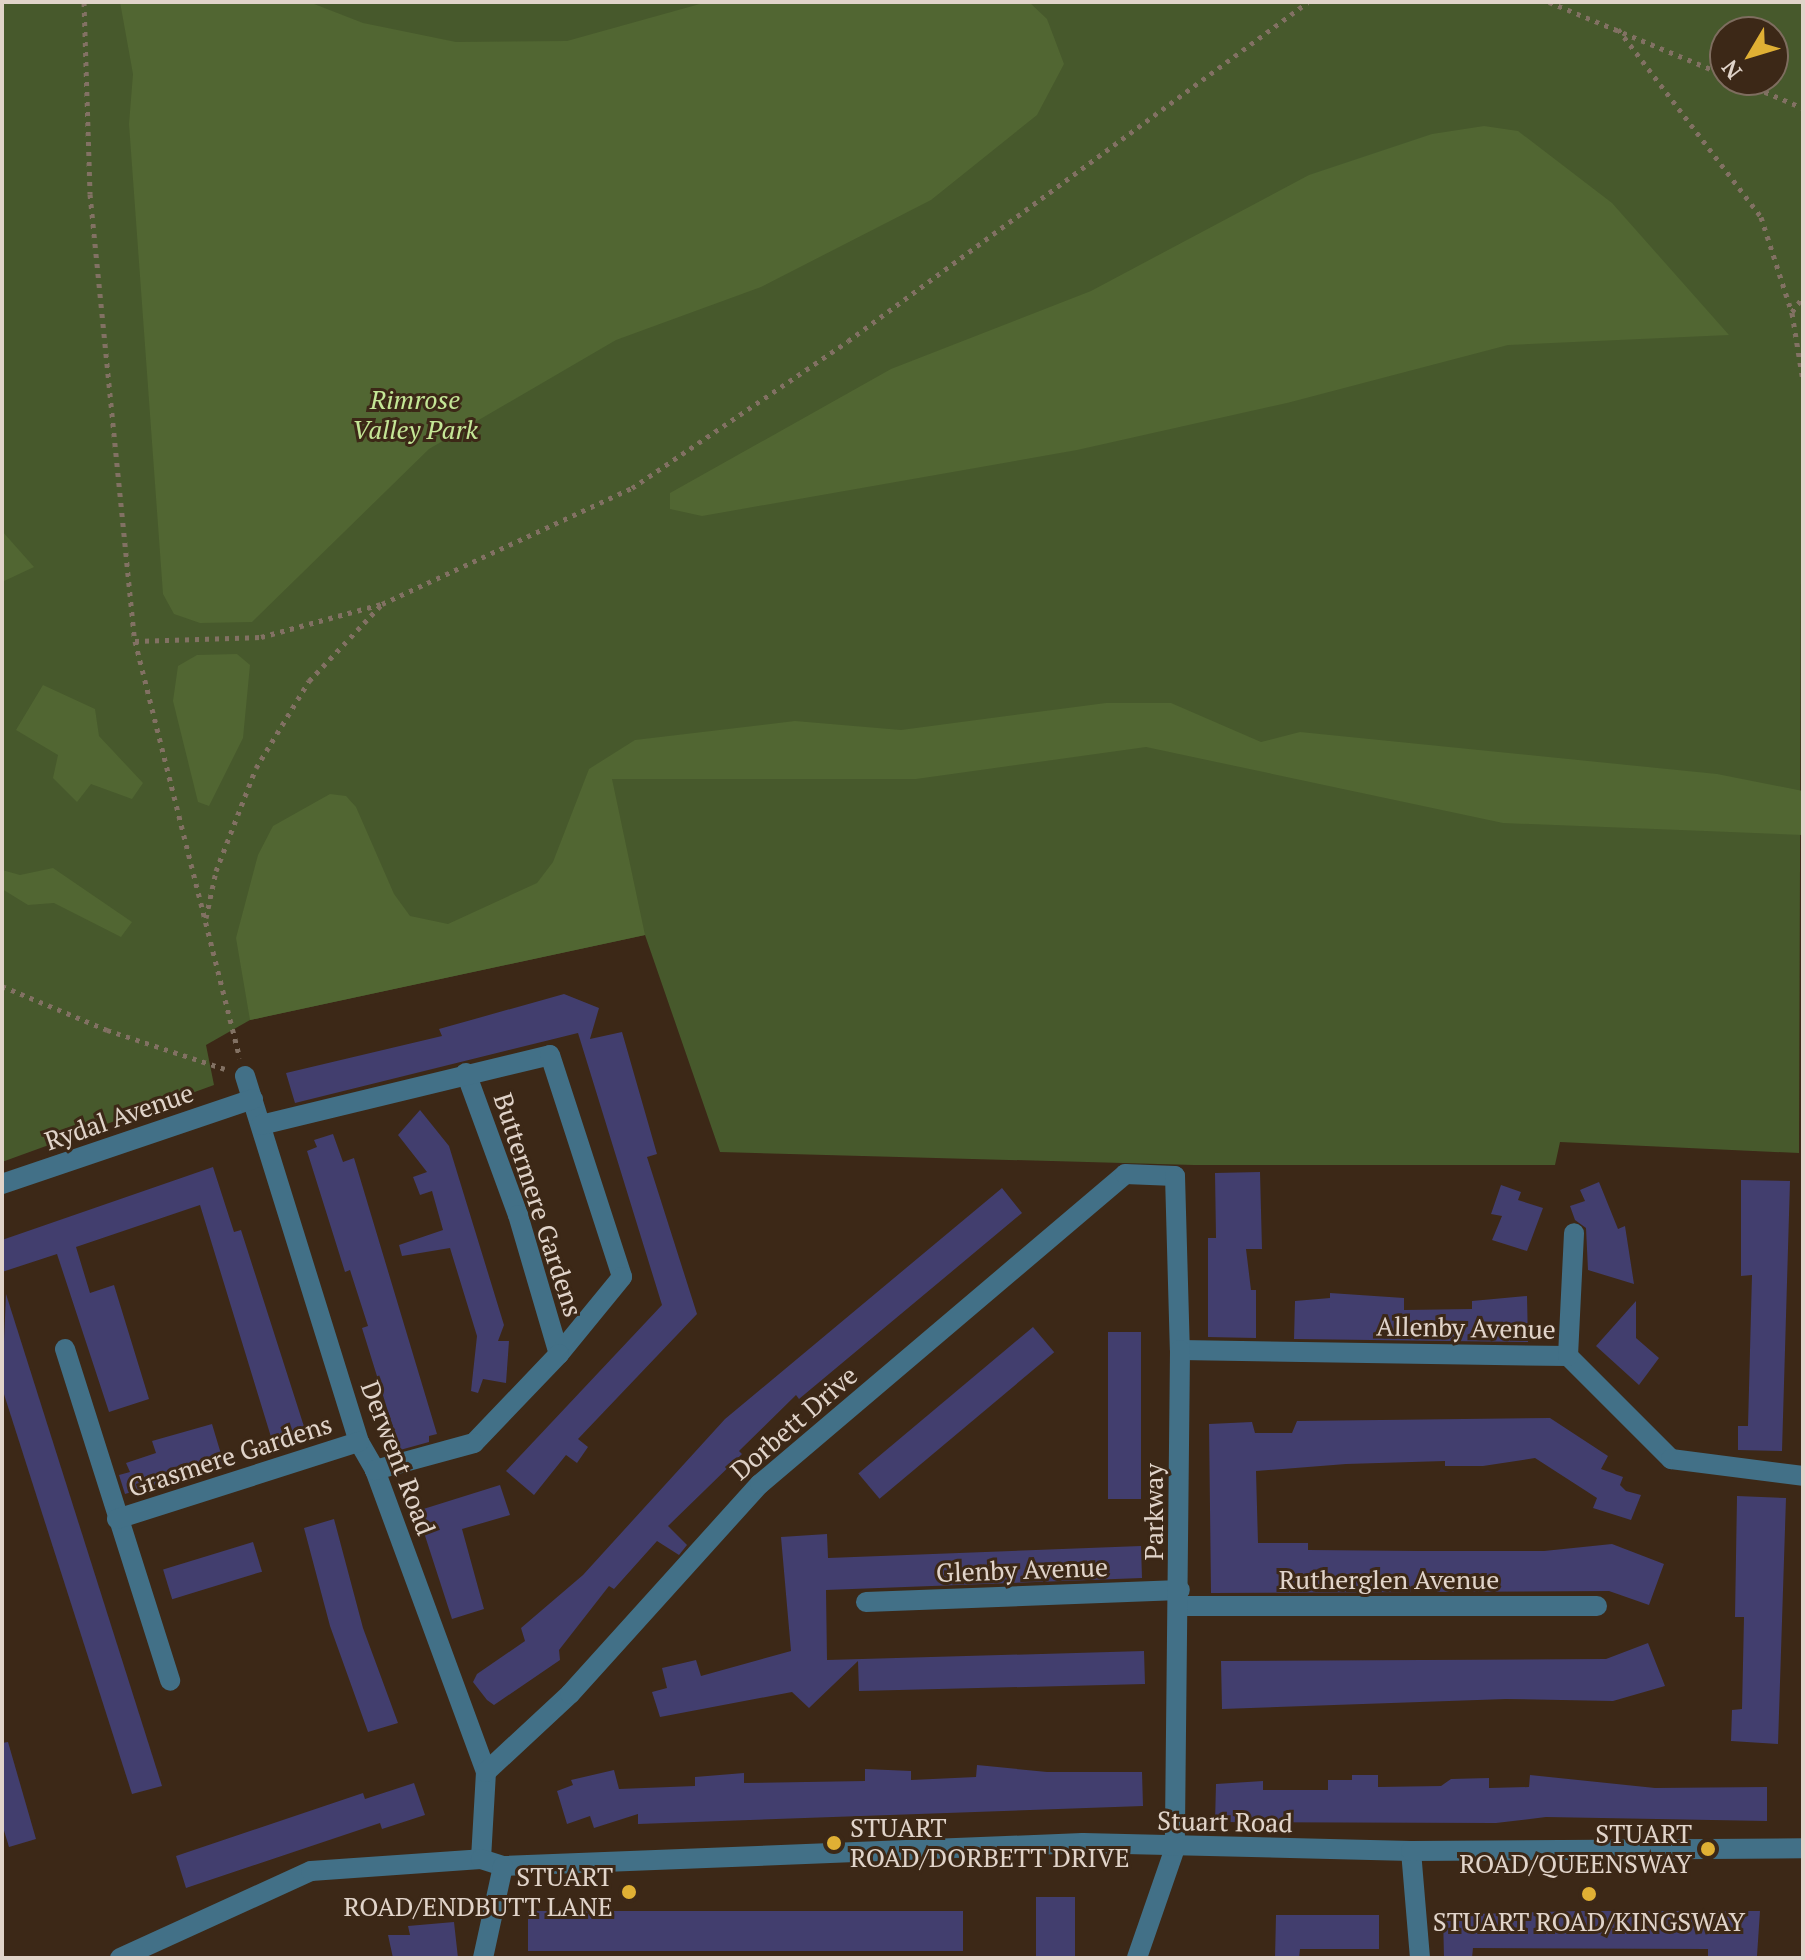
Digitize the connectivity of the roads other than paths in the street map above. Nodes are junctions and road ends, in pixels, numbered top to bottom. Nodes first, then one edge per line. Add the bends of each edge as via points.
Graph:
1 (466, 1073) junction
2 (245, 1076) road end
3 (253, 1099) junction
4 (261, 1125) junction
5 (1175, 1176) joint
6 (2, 1184) edge
7 (1574, 1233) dead end
8 (65, 1349) dead end
9 (1180, 1350) junction
10 (559, 1354) junction
11 (1568, 1356) junction
12 (359, 1442) junction
13 (375, 1470) junction
14 (1803, 1476) edge
15 (117, 1519) junction
16 (1180, 1598) junction
17 (866, 1602) dead end
18 (1597, 1606) dead end
19 (170, 1681) dead end
20 (486, 1772) junction
21 (1175, 1848) junction
22 (1803, 1848) edge
23 (1411, 1851) junction
24 (481, 1859) junction
25 (503, 1866) junction
26 (120, 1958) edge
27 (483, 1958) edge
28 (1137, 1958) edge
29 (1420, 1958) edge

1 - 4 street, Buttermere Gardens
1 - 10 street, Buttermere Gardens via 518,1215
1 - 10 street, Buttermere Gardens via 550,1055 622,1277
2 - 3 street, Derwent Road
3 - 4 street, Derwent Road
3 - 6 street, Rydal Avenue
4 - 12 street, Derwent Road
5 - 9 street, Parkway
5 - 20 street, Dorbett Drive via 1125,1174 772,1474 570,1694
7 - 11 street
8 - 15 street, Grasmere Gardens
9 - 11 street, Allenby Avenue
9 - 16 street, Parkway
10 - 13 street, Buttermere Gardens via 474,1443
11 - 14 street, Allenby Avenue via 1671,1459
12 - 13 street, Derwent Road
12 - 15 street, Grasmere Gardens
13 - 20 street, Derwent Road
15 - 19 street, Grasmere Gardens
16 - 17 street, Glenby Avenue
16 - 18 street, Rutherglen Avenue
16 - 21 street, Parkway
20 - 24 street, Derwent Road
21 - 23 street, Stuart Road
21 - 25 street, Stuart Road via 1083,1843
21 - 28 street, Parkway
22 - 23 street, Stuart Road
23 - 29 street
24 - 25 street, Stuart Road
24 - 26 street via 311,1871
25 - 27 street

